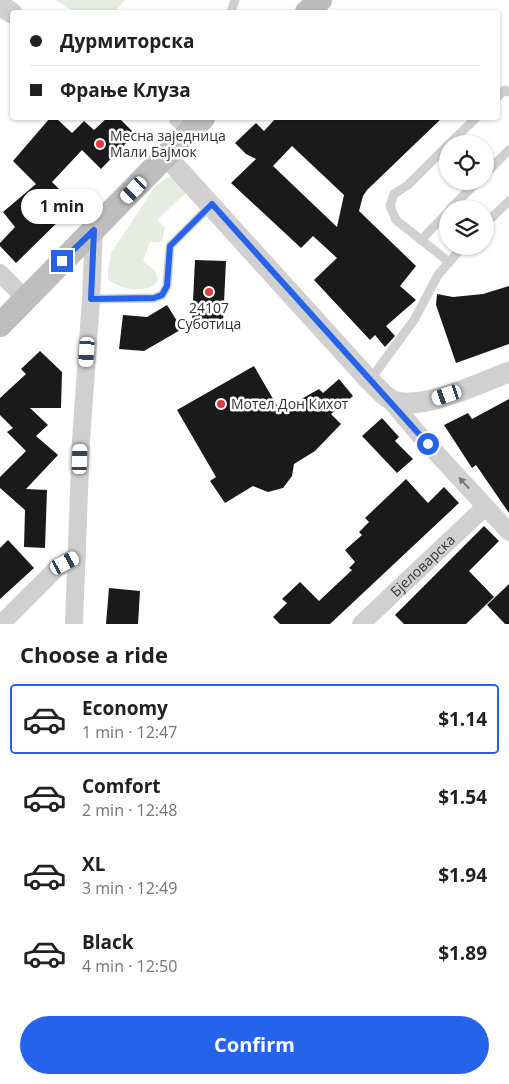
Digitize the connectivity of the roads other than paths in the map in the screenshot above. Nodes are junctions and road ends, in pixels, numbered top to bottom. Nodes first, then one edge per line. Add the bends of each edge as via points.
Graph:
1 (320, 0) edge
2 (310, 10) edge
3 (474, 120) edge
4 (192, 121) edge
5 (458, 135) edge
6 (509, 150) edge
7 (439, 154) edge
8 (166, 156) junction
9 (494, 165) edge
10 (469, 190) edge
11 (459, 200) edge
12 (509, 201) edge
13 (212, 204) junction
14 (494, 215) edge
15 (439, 221) edge
16 (94, 230) junction
17 (421, 240) junction
18 (455, 255) edge
19 (449, 262) junction
20 (0, 273) edge
21 (25, 298) junction
22 (91, 299) junction
23 (0, 325) edge
24 (509, 372) edge
25 (370, 381) junction
26 (390, 400) junction
27 (420, 402) junction
28 (413, 428) junction
29 (485, 507) junction
30 (509, 532) edge
31 (77, 556) junction
32 (1, 624) edge
33 (74, 624) edge
34 (361, 624) edge

1 - 2 main road
3 - 5 lane
4 - 8 main road
6 - 9 lane
7 - 17 lane via 408,185 394,194 390,206 396,220
8 - 13 street
8 - 16 main road
10 - 11 lane
12 - 14 lane
13 - 22 lane via 170,246 167,286 162,295 154,298
13 - 25 street
15 - 17 lane
16 - 21 main road
16 - 22 street
17 - 19 lane
18 - 19 lane
19 - 25 lane via 438,275 414,320
20 - 21 street
21 - 23 main road
22 - 31 street via 80,440
24 - 27 street
25 - 26 street
26 - 27 street
26 - 28 street
27 - 28 street
29 -> 28 street
29 - 30 street
29 - 34 street, Бјеловарска
31 - 32 street via 56,569
31 - 33 street

